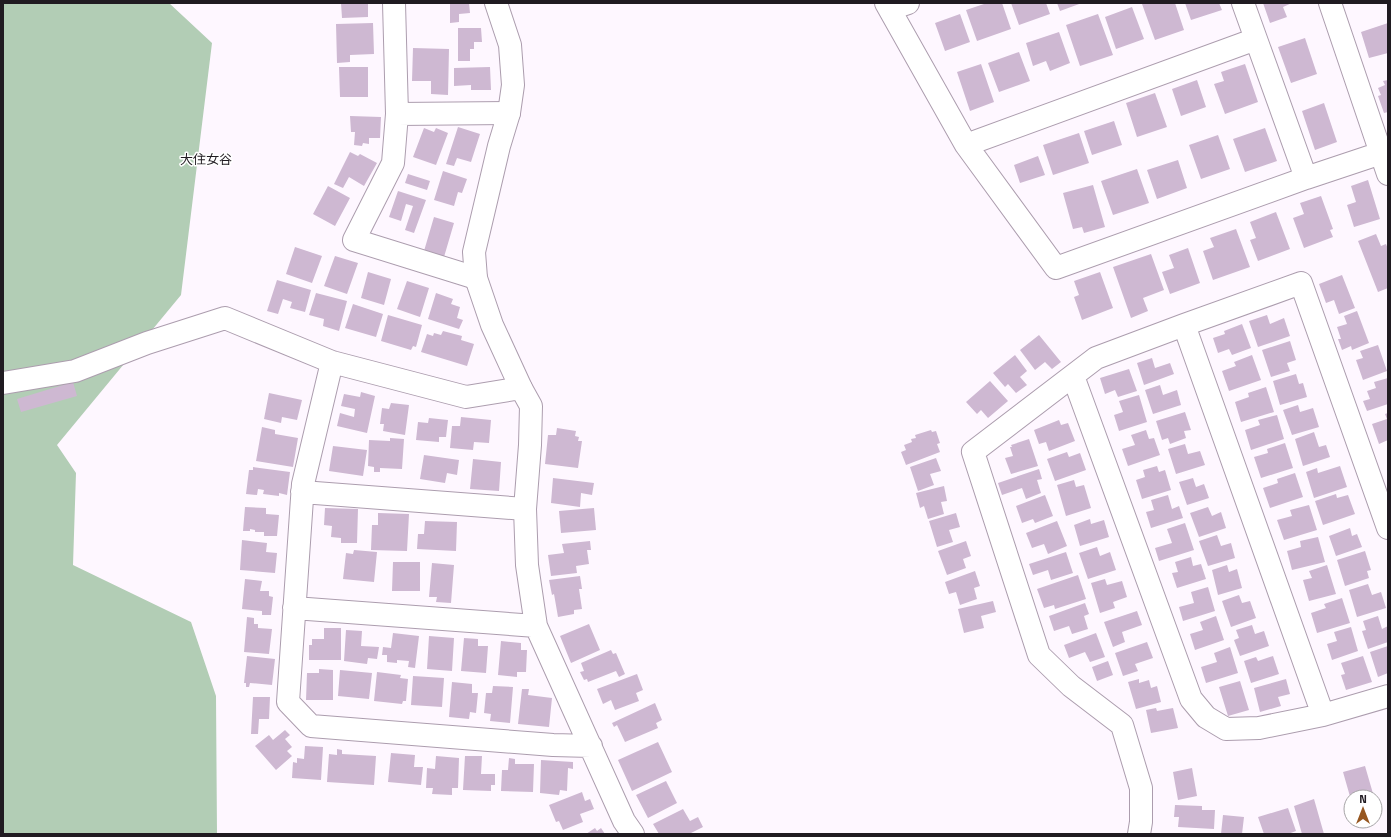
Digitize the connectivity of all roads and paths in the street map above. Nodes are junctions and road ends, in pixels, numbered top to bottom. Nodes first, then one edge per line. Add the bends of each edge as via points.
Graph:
1 (394, 3) edge
2 (496, 3) edge
3 (1243, 3) edge
4 (1333, 4) edge
5 (894, 5) edge
6 (1256, 39) junction
7 (509, 113) junction
8 (397, 114) junction
9 (966, 145) junction
10 (1381, 153) junction
11 (1388, 174) edge
12 (1306, 178) junction
13 (476, 278) junction
14 (1184, 325) junction
15 (332, 362) junction
16 (1073, 376) junction
17 (3, 383) edge
18 (521, 388) junction
19 (302, 492) junction
20 (525, 508) junction
21 (1388, 528) edge
22 (294, 608) junction
23 (536, 626) junction
24 (1388, 696) edge
25 (1323, 715) junction
26 (591, 746) junction
27 (633, 834) edge
28 (1139, 834) edge

1 - 8 street
2 - 7 street via 510,45 513,85
3 - 6 street
4 - 10 street
5 - 9 street
6 - 9 street
6 - 12 street
7 - 8 street
7 - 13 street via 474,252
8 - 13 street via 393,163 354,240
9 - 12 street via 1056,268
10 - 11 street
10 - 12 street
13 - 18 street via 492,325
14 - 16 street via 1096,358
14 - 21 street via 1301,283
14 - 25 street
15 - 17 street via 225,318 147,343 75,371
15 - 18 street via 466,397
15 - 19 street
16 - 25 street via 1191,699 1206,717 1226,729 1259,728
16 - 28 street via 973,452 1039,655 1071,686 1122,725 1141,788
18 - 20 street via 531,406
19 - 20 street
19 - 22 street
20 - 23 street via 527,566
22 - 23 street
22 - 26 street via 288,702 311,726
23 - 26 street
24 - 25 street
26 - 27 street via 624,821

